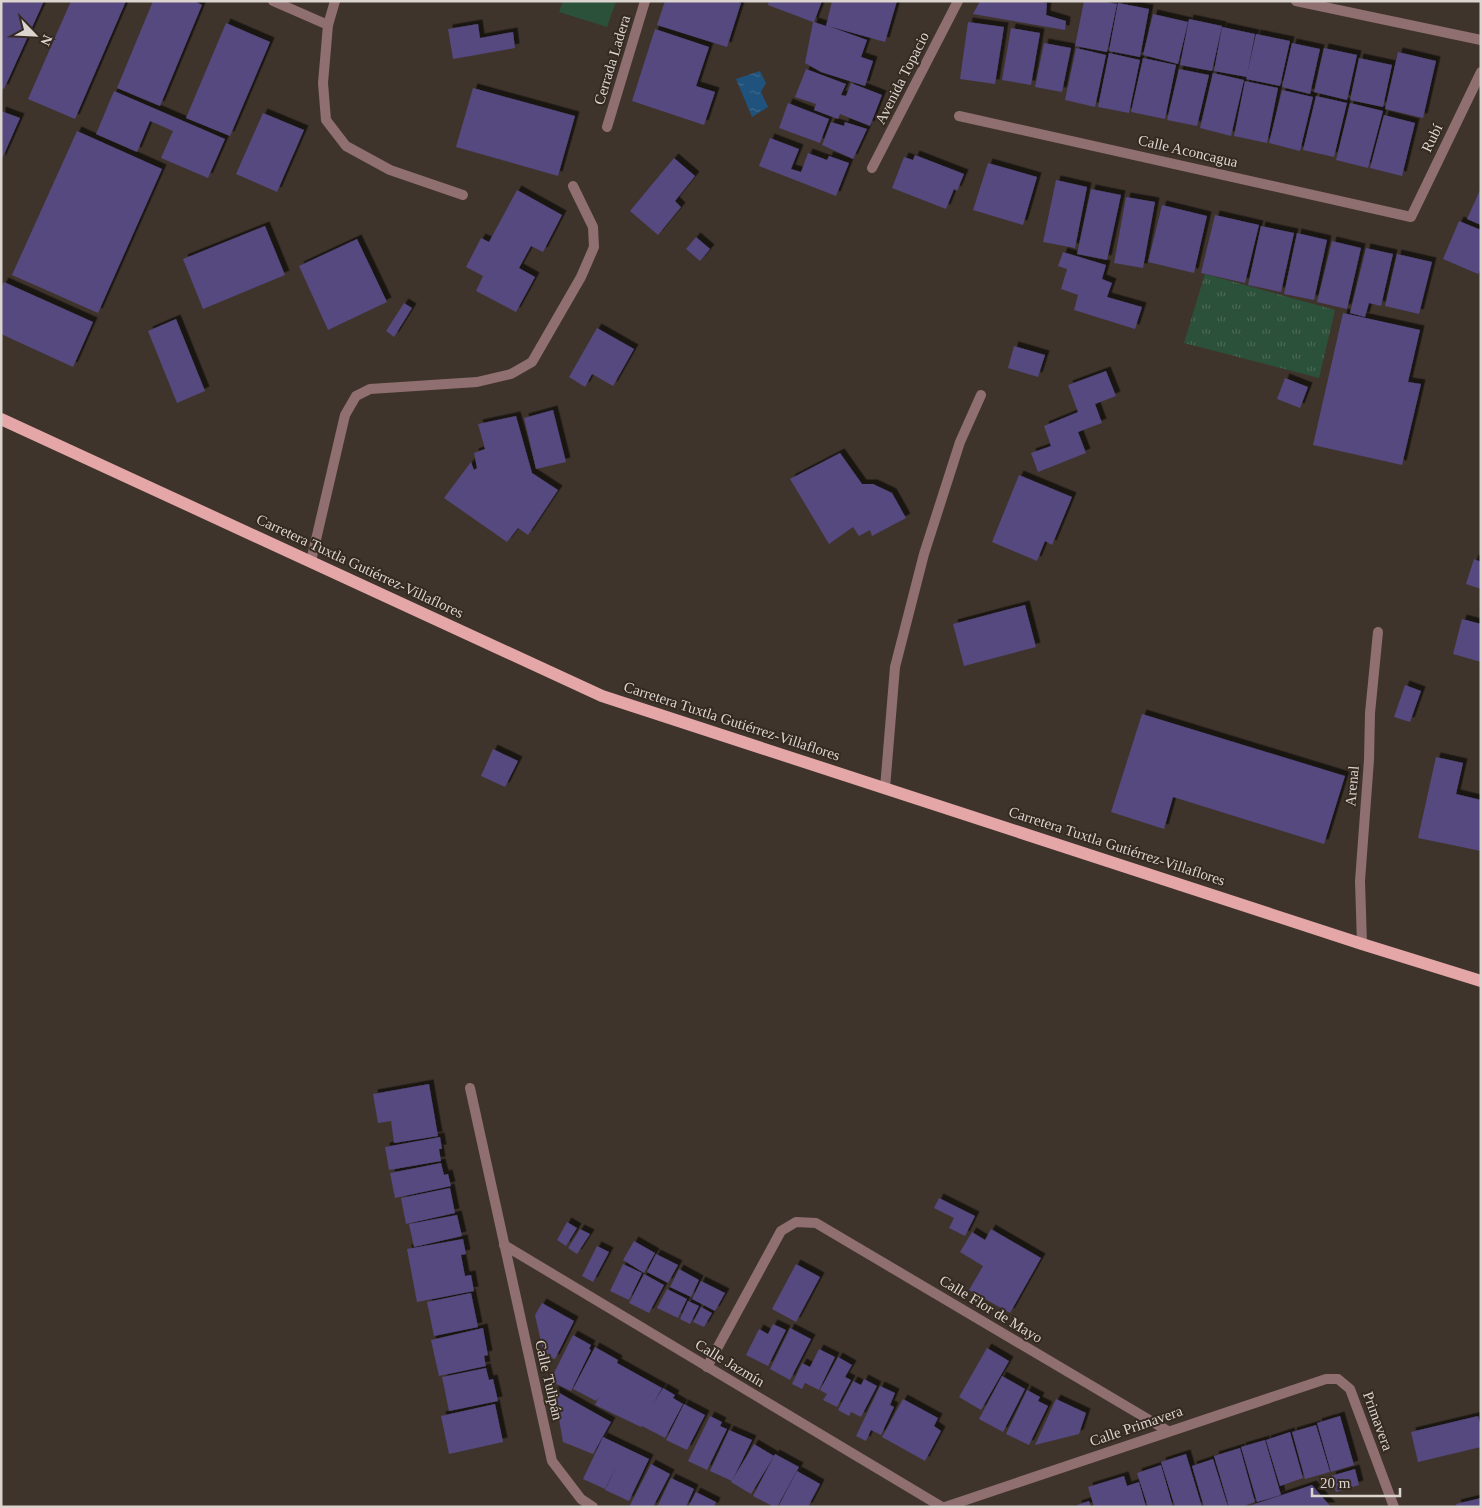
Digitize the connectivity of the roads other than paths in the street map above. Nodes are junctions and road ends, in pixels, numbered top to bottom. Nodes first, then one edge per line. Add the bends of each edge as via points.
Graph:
1 (273, 1) edge
2 (335, 1) edge
3 (645, 1) edge
4 (958, 1) edge
5 (1296, 1) edge
6 (328, 25) junction
7 (1481, 40) edge
8 (1481, 72) edge
9 (959, 116) dead end
10 (607, 127) dead end
11 (872, 168) dead end
12 (573, 186) dead end
13 (463, 195) dead end
14 (1411, 217) joint
15 (981, 395) dead end
16 (1, 419) edge
17 (311, 561) junction
18 (1378, 632) dead end
19 (886, 788) junction
20 (1362, 944) junction
21 (1481, 981) edge
22 (470, 1088) dead end
23 (504, 1245) junction
24 (707, 1367) junction
25 (1338, 1379) joint
26 (1168, 1431) junction
27 (593, 1507) edge
28 (943, 1507) edge
29 (1394, 1507) edge

1 - 6 street
2 - 6 street
3 - 10 street, Cerrada Ladera
4 - 11 street, Avenida Topacio
5 - 7 street
6 - 13 street via 323,83 326,120 346,146 390,170
8 - 14 street, Rubí
9 - 14 street, Calle Aconcagua
12 - 17 street via 593,227 594,247 532,362 511,374 477,382 370,389 356,396 344,415
15 - 19 street via 960,442 924,554 895,667
16 - 17 main road, Carretera Tuxtla Gutiérrez-Villaflores
17 - 19 main road, Carretera Tuxtla Gutiérrez-Villaflores via 602,696
18 - 20 street, Arenal via 1360,881
19 - 20 main road, Carretera Tuxtla Gutiérrez-Villaflores
20 - 21 main road, Carretera Tuxtla Gutiérrez-Villaflores
22 - 23 street, Calle Tulipán
23 - 24 street, Calle Jazmín
23 - 27 street, Calle Tulipán via 552,1461 580,1499
24 - 26 street, Calle Flor de Mayo via 781,1231 796,1222 816,1223
24 - 28 street, Calle Jazmín
25 - 26 street, Calle Primavera via 1326,1379
25 - 29 street, Primavera via 1350,1389
26 - 28 street, Calle Primavera

